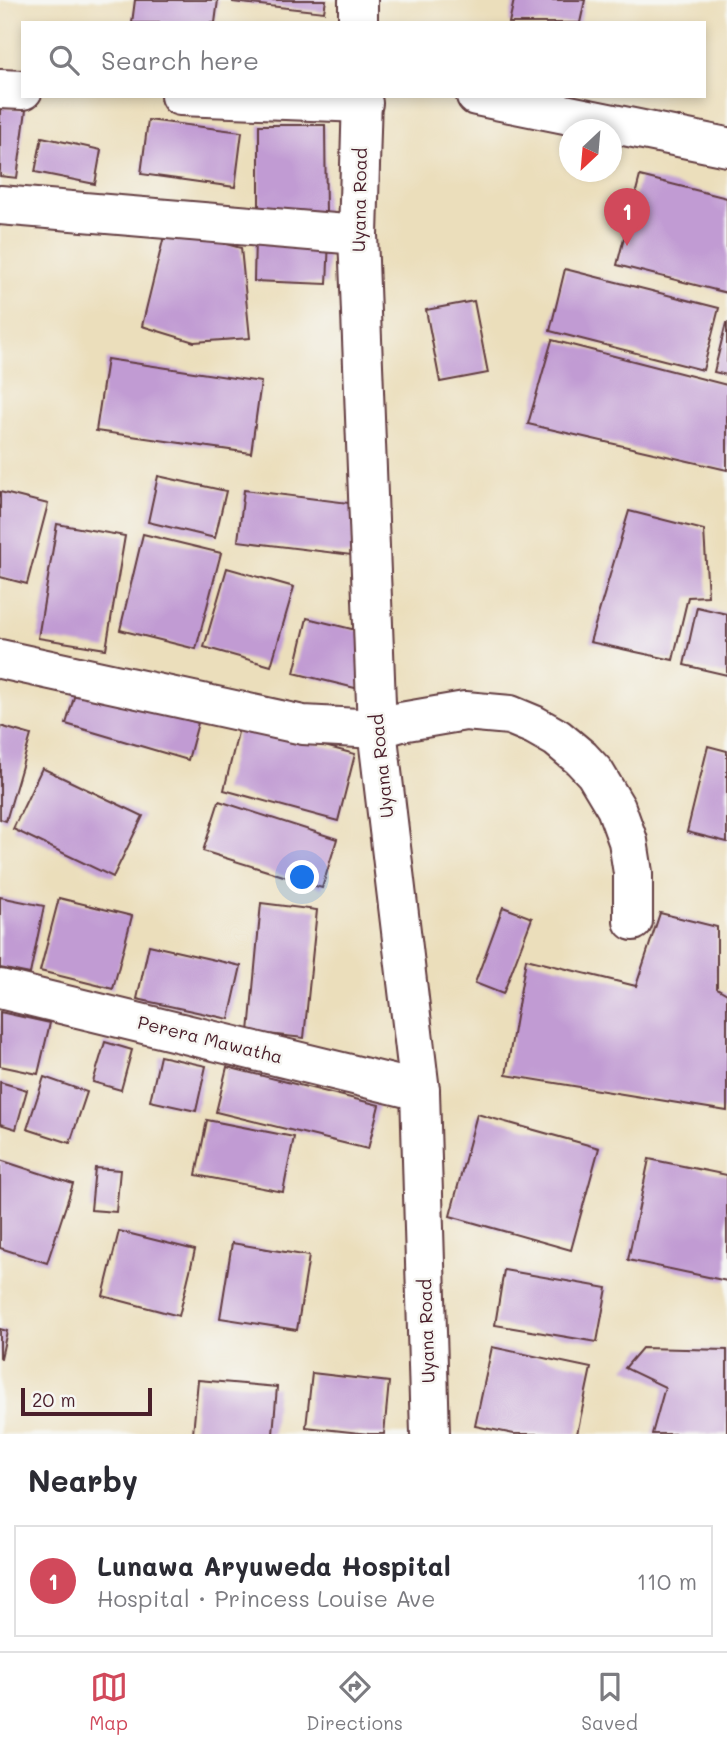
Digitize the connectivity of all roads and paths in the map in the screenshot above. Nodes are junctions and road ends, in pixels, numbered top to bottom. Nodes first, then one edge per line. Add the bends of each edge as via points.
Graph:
1 (358, 0) edge
2 (358, 21) edge
3 (0, 89) edge
4 (21, 90) edge
5 (271, 98) edge
6 (486, 98) edge
7 (362, 100) edge
8 (727, 147) edge
9 (0, 205) edge
10 (358, 235) junction
11 (0, 659) edge
12 (377, 729) junction
13 (633, 921) dead end
14 (0, 989) edge
15 (420, 1091) junction
16 (430, 1434) edge

1 - 2 street
3 - 4 street
5 - 7 street
6 - 8 street
7 - 10 street, Uyana Road
9 - 10 street
10 - 12 street, Uyana Road
11 - 12 street via 303,725
12 - 13 street via 465,711 510,715 557,738 595,773 616,807 633,873
12 - 15 street, Uyana Road
14 - 15 street, Perera Mawatha
15 - 16 street, Uyana Road

